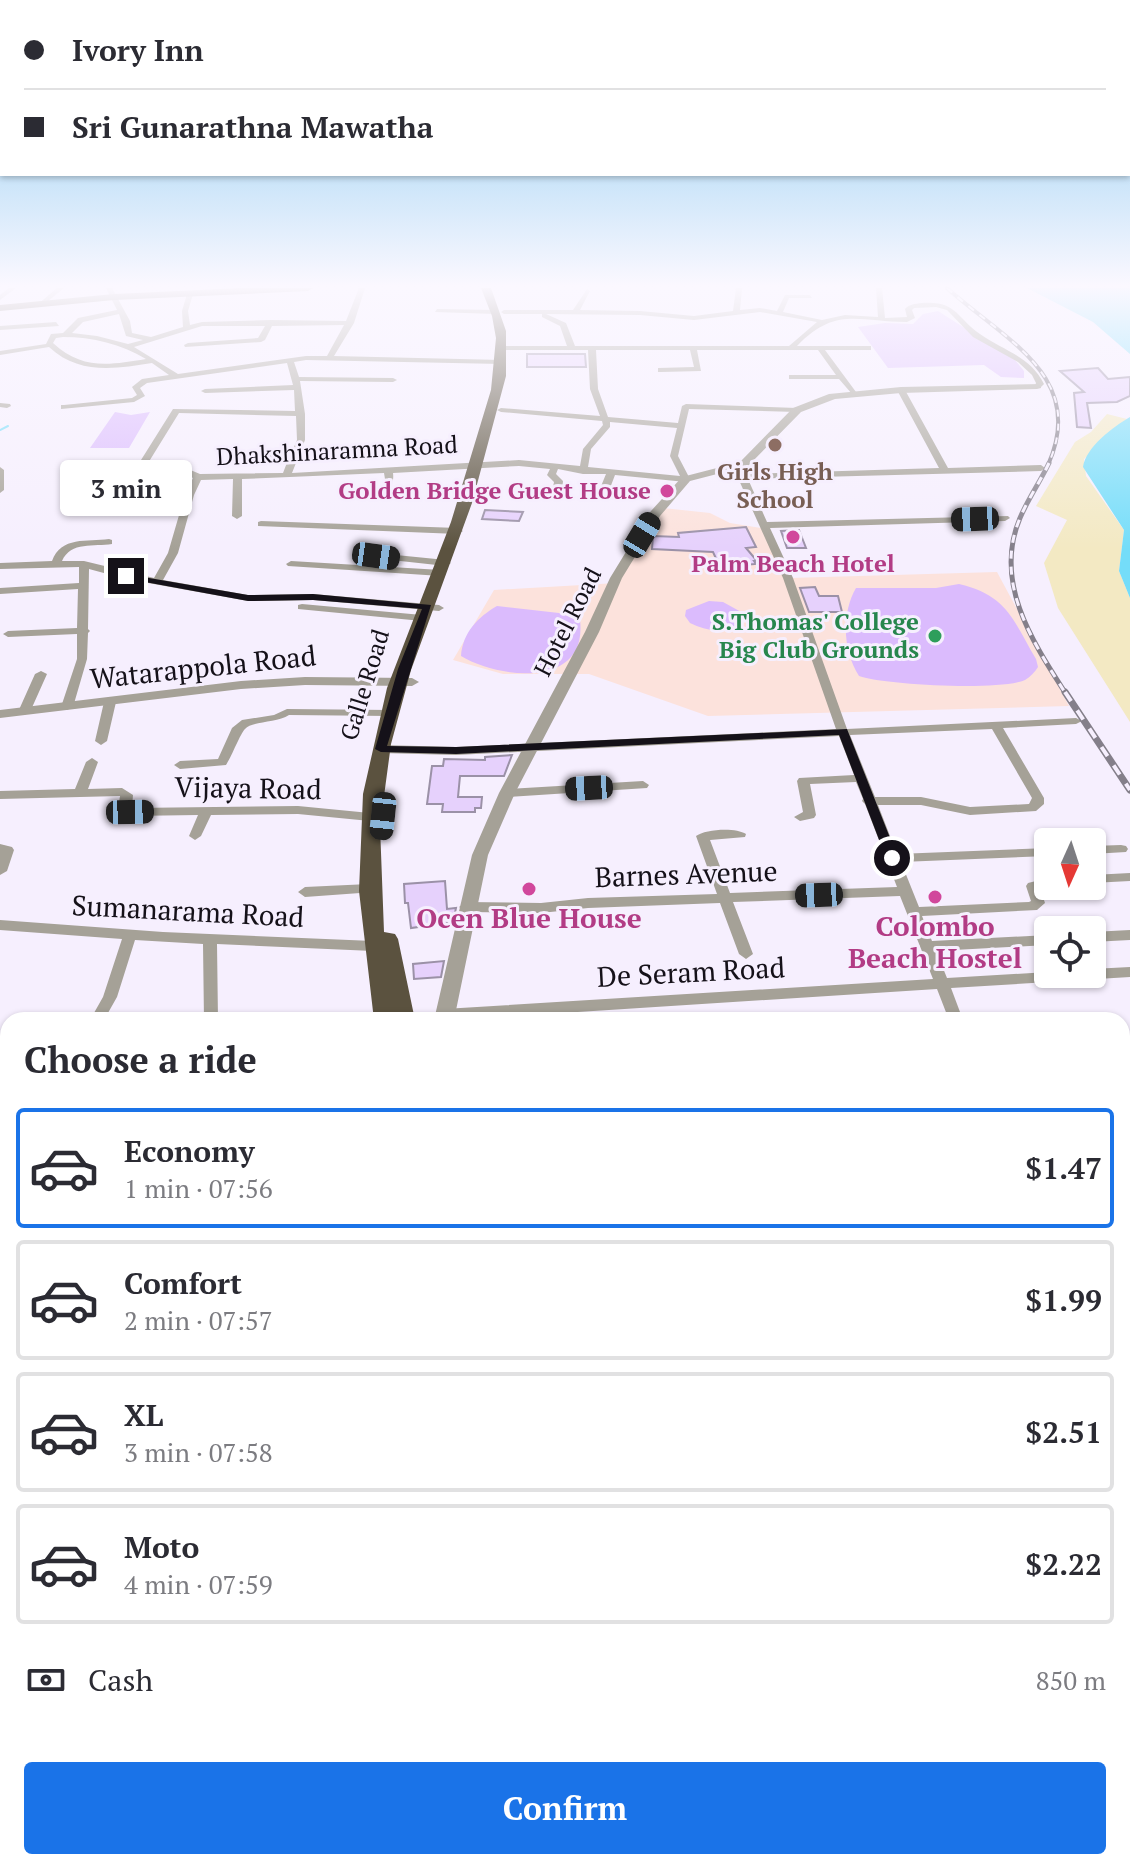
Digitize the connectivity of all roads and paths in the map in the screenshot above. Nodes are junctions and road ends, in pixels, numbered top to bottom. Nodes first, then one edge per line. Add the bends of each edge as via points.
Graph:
1 (181, 375) edge
2 (294, 375) edge
3 (506, 375) edge
4 (593, 375) edge
5 (1035, 375) edge
6 (176, 376) joint
7 (792, 377) dead end
8 (841, 377) joint
9 (393, 380) dead end
10 (296, 383) junction
11 (1037, 386) joint
12 (901, 390) junction
13 (138, 391) junction
14 (205, 391) dead end
15 (852, 392) junction
16 (73, 398) dead end
17 (64, 407) dead end
18 (501, 410) dead end
19 (797, 410) junction
20 (301, 414) junction
21 (607, 418) junction
22 (681, 426) junction
23 (293, 457) junction
24 (243, 458) dead end
25 (481, 464) junction
26 (555, 467) junction
27 (732, 467) junction
28 (1041, 468) dead end
29 (0, 470) edge
30 (96, 470) dead end
31 (388, 470) junction
32 (139, 471) junction
33 (583, 471) junction
34 (945, 471) junction
35 (611, 473) junction
36 (238, 476) junction
37 (286, 476) junction
38 (198, 477) junction
39 (742, 477) junction
40 (686, 479) junction
41 (0, 490) edge
42 (384, 491) dead end
43 (132, 493) dead end
44 (557, 493) dead end
45 (189, 495) junction
46 (602, 496) dead end
47 (237, 516) dead end
48 (1005, 518) dead end
49 (261, 524) dead end
50 (765, 525) junction
51 (458, 531) junction
52 (109, 542) dead end
53 (376, 556) dead end
54 (56, 563) junction
55 (84, 564) junction
56 (291, 564) dead end
57 (0, 565) edge
58 (444, 568) junction
59 (157, 581) junction
60 (84, 586) junction
61 (0, 591) edge
62 (302, 607) dead end
63 (429, 611) junction
64 (85, 631) junction
65 (8, 634) dead end
66 (41, 674) dead end
67 (406, 682) junction
68 (110, 702) junction
69 (67, 707) junction
70 (24, 712) junction
71 (390, 713) junction
72 (0, 714) edge
73 (1076, 721) dead end
74 (995, 724) junction
75 (843, 731) junction
76 (101, 741) dead end
77 (529, 748) junction
78 (386, 750) junction
79 (92, 762) dead end
80 (180, 765) dead end
81 (862, 778) junction
82 (643, 785) dead end
83 (80, 793) junction
84 (507, 793) junction
85 (0, 795) edge
86 (868, 801) junction
87 (207, 810) junction
88 (370, 817) junction
89 (800, 817) dead end
90 (740, 834) dead end
91 (195, 836) dead end
92 (0, 848) edge
93 (1121, 849) dead end
94 (1106, 850) edge
95 (1034, 853) edge
96 (892, 858) junction
97 (0, 871) edge
98 (1130, 877) edge
99 (1106, 878) edge
100 (369, 889) junction
101 (907, 891) junction
102 (305, 892) dead end
103 (726, 899) junction
104 (1037, 900) edge
105 (466, 907) junction
106 (915, 912) junction
107 (0, 925) edge
108 (130, 935) junction
109 (1130, 935) edge
110 (1106, 936) edge
111 (210, 939) junction
112 (1034, 941) edge
113 (373, 946) junction
114 (929, 946) junction
115 (746, 954) dead end
116 (1130, 972) edge
117 (941, 985) junction
118 (102, 1012) edge
119 (211, 1012) edge
120 (385, 1012) edge
121 (402, 1012) edge
122 (445, 1012) edge
123 (522, 1012) edge
124 (953, 1012) edge

1 - 6 street
2 - 10 street
3 - 25 highway, Galle Road
4 - 21 street
5 - 11 street
6 - 13 street via 139,383
7 - 8 street
8 - 15 street
9 - 10 street
10 - 14 street
10 - 20 street
11 - 12 street
12 - 15 street
12 - 34 street
13 - 16 street
13 - 17 street via 141,396 134,400
15 - 19 street
18 - 21 street
19 - 22 street via 689,405
19 - 27 street via 746,462
20 - 23 street via 301,440
20 - 32 street via 176,411
21 - 22 street
21 - 33 street via 605,429 587,449
22 - 40 street via 674,456
23 - 24 street
23 - 37 street
25 - 26 street, Dhakshinaramna Road
25 - 31 street, Dhakshinaramna Road
25 - 51 highway, Galle Road
25 - 63 highway, Galle Road via 479,495
26 - 33 street, Dhakshinaramna Road
26 - 44 street via 551,475 559,481
27 - 39 street
27 - 40 street
28 - 34 street
29 - 41 street
30 - 32 street, Dhakshinaramna Road
31 - 37 street, Dhakshinaramna Road
31 - 42 street
32 - 38 street, Dhakshinaramna Road
33 - 35 street, Dhakshinaramna Road
34 - 39 street
35 - 40 street, Dhakshinaramna Road
35 - 46 street
36 - 37 street, Dhakshinaramna Road
36 - 38 street, Dhakshinaramna Road
36 - 47 street
38 - 45 street
39 - 50 street
40 - 77 street, Hotel Road via 655,514 616,578
43 - 45 street
45 - 59 street via 173,553
48 - 50 street
49 - 51 street
50 - 75 street
51 - 58 highway, Galle Road
52 - 54 street via 70,544
53 - 58 street
54 - 55 street
54 - 57 street
55 - 59 street
55 - 60 street
56 - 58 street
58 - 63 highway, Galle Road
59 - 63 street via 248,598 313,597
60 - 61 street
60 - 64 street
62 - 63 street
63 - 67 highway, Galle Road
64 - 65 street
64 - 69 street
66 - 70 street
67 - 68 street, Watarappola Road via 241,685
67 - 71 highway, Galle Road
67 - 78 highway, Galle Road
68 - 69 street, Watarappola Road
68 - 76 street
69 - 70 street, Watarappola Road
70 - 72 street, Watarappola Road
71 - 78 highway, Galle Road
71 - 80 street via 287,712 246,722 222,762
73 - 74 street
74 - 75 street
74 - 86 street via 1038,798 1032,808 970,811 921,801
75 - 77 street
75 - 81 street
77 - 78 street
77 - 84 street, Hotel Road
78 - 88 highway, Galle Road
78 - 121 highway, Galle Road via 384,915
79 - 83 street
81 - 86 street
81 - 89 street via 803,781 811,810
82 - 84 street
83 - 85 street, Vijaya Road
83 - 87 street, Vijaya Road via 122,792 127,795 124,809 130,812
84 - 105 street, Hotel Road via 480,855
86 - 96 street
87 - 88 street, Vijaya Road
87 - 91 street
88 - 100 highway, Galle Road
90 - 103 street via 702,836
92 - 97 street via 7,850
93 - 94 street
95 - 96 street
96 - 101 street
98 - 99 street
100 - 102 street
100 - 113 highway, Galle Road
101 - 103 street, Barnes Avenue
101 - 106 street
103 - 105 street, Barnes Avenue
103 - 115 street
104 - 106 street via 1032,907
105 - 122 street, Hotel Road
106 - 114 street
107 - 108 street, Sumanarama Road
108 - 111 street, Sumanarama Road
108 - 118 street
109 - 110 street
111 - 113 street, Sumanarama Road
111 - 119 street
112 - 114 street
113 - 120 highway, Galle Road
114 - 117 street
116 - 117 street, De Seram Road
117 - 123 street, De Seram Road
117 - 124 street

